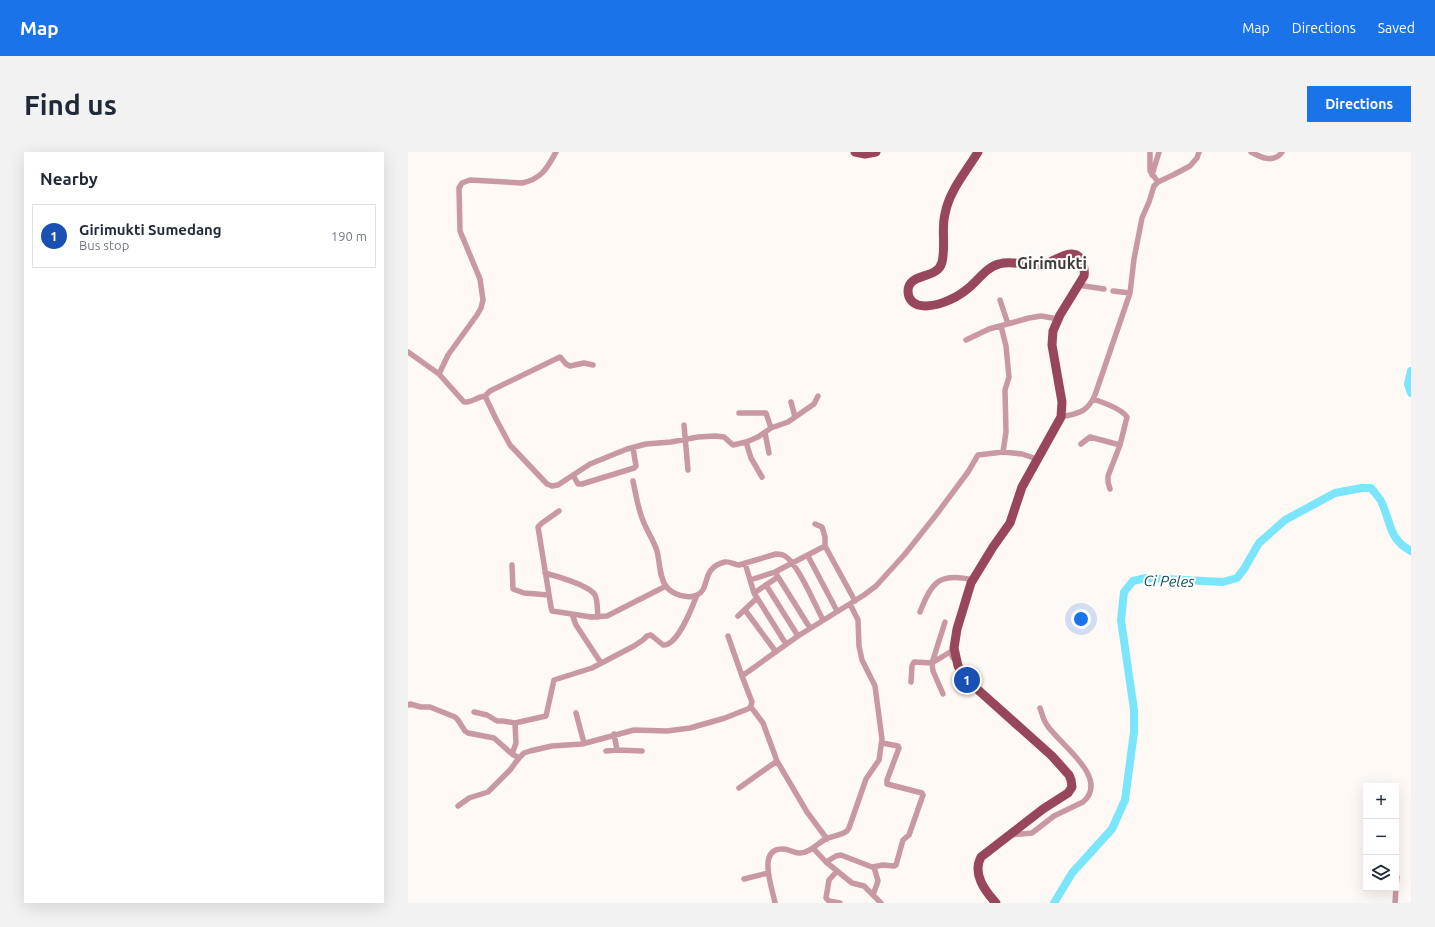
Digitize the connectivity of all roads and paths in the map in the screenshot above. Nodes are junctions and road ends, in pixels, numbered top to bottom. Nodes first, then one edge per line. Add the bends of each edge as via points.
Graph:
1 (556, 152) edge
2 (855, 152) edge
3 (876, 152) edge
4 (978, 152) edge
5 (1150, 152) edge
6 (1159, 152) edge
7 (1199, 152) edge
8 (1250, 152) edge
9 (1282, 152) edge
10 (1152, 175) junction
11 (1158, 182) junction
12 (1078, 285) junction
13 (1104, 289) dead end
14 (1114, 291) dead end
15 (1130, 293) junction
16 (1000, 300) dead end
17 (1058, 319) junction
18 (1004, 325) junction
19 (966, 340) dead end
20 (408, 352) edge
21 (592, 365) dead end
22 (438, 374) junction
23 (485, 396) junction
24 (818, 396) dead end
25 (1093, 399) junction
26 (791, 402) dead end
27 (739, 412) dead end
28 (795, 417) junction
29 (1061, 417) junction
30 (684, 425) dead end
31 (771, 428) junction
32 (765, 433) junction
33 (685, 439) junction
34 (746, 442) junction
35 (1081, 444) dead end
36 (1120, 445) junction
37 (633, 448) junction
38 (1003, 452) junction
39 (769, 453) dead end
40 (1037, 459) junction
41 (688, 470) dead end
42 (572, 475) junction
43 (762, 477) dead end
44 (633, 481) dead end
45 (1110, 489) dead end
46 (560, 511) dead end
47 (815, 524) dead end
48 (825, 546) junction
49 (808, 556) junction
50 (745, 563) junction
51 (793, 564) junction
52 (512, 565) dead end
53 (545, 573) junction
54 (777, 575) junction
55 (750, 580) junction
56 (973, 580) junction
57 (766, 585) junction
58 (666, 586) junction
59 (549, 595) junction
60 (697, 595) junction
61 (756, 595) junction
62 (852, 602) junction
63 (745, 610) junction
64 (837, 611) junction
65 (920, 612) dead end
66 (572, 614) junction
67 (738, 616) dead end
68 (598, 617) junction
69 (823, 620) junction
70 (945, 622) dead end
71 (810, 628) junction
72 (728, 636) dead end
73 (798, 636) junction
74 (786, 644) junction
75 (776, 652) junction
76 (956, 660) junction
77 (601, 663) junction
78 (932, 663) junction
79 (742, 676) junction
80 (912, 682) dead end
81 (942, 694) dead end
82 (408, 705) edge
83 (751, 707) junction
84 (1040, 708) dead end
85 (474, 712) dead end
86 (576, 713) dead end
87 (515, 723) junction
88 (614, 734) junction
89 (584, 743) junction
90 (882, 743) junction
91 (617, 750) junction
92 (606, 751) dead end
93 (642, 751) dead end
94 (512, 754) junction
95 (519, 758) junction
96 (777, 761) junction
97 (739, 788) dead end
98 (458, 806) dead end
99 (1010, 835) junction
100 (827, 839) junction
101 (813, 848) junction
102 (826, 862) junction
103 (874, 867) junction
104 (837, 871) junction
105 (768, 873) junction
106 (744, 879) dead end
107 (1396, 891) edge
108 (873, 895) junction
109 (775, 903) edge
110 (840, 903) edge
111 (881, 903) edge
112 (996, 903) edge
113 (1395, 903) edge

1 - 22 street via 544,172 529,181 522,183 470,180 464,181 461,186 460,231 480,279 483,300 477,315 448,355
2 - 3 main road
4 - 12 main road via 958,184 946,210 941,266 935,272 910,283 910,299 914,304 923,306 942,302 966,290 994,265 1041,265 1069,254 1079,258 1084,269
5 - 10 street via 1149,168
6 - 10 street
7 - 11 street via 1193,163
8 - 9 street via 1269,159 1277,157
10 - 11 street
11 - 15 street via 1154,186 1142,218
12 - 13 street
12 - 17 main road
14 - 15 street
15 - 25 street
16 - 18 street
17 - 18 street via 1041,316
17 - 29 main road via 1052,340 1062,402
18 - 19 street
18 - 38 street via 1009,377 1005,390 1006,428
20 - 22 street
21 - 23 street via 584,363 570,366 560,357 490,391
22 - 23 street via 464,402
23 - 42 street via 510,445 547,484 555,486
24 - 28 street via 814,404
25 - 29 street via 1087,408
25 - 36 street via 1127,416
26 - 28 street
27 - 31 street via 766,413
28 - 31 street
29 - 40 main road
30 - 33 street
31 - 32 street
32 - 34 street
32 - 39 street
33 - 34 street via 716,436 724,437 733,445
33 - 37 street
33 - 41 street
34 - 43 street via 751,458
35 - 36 street via 1090,437
36 - 45 street via 1108,476
37 - 42 street via 600,459
37 - 42 street via 637,462 634,468 582,484 578,484
38 - 40 street
38 - 62 street via 976,456 968,472 905,554 876,586
40 - 56 main road via 1021,489 1010,523
44 - 58 street via 644,522 657,550
46 - 53 street via 542,522 538,528
47 - 48 street via 820,525 825,534
48 - 49 street
48 - 62 street
49 - 51 street
49 - 64 street
50 - 51 street via 780,554
50 - 55 street
50 - 60 street via 737,566 728,562 715,565
51 - 54 street
51 - 69 street
52 - 59 street via 513,589 524,593
53 - 59 street
53 - 68 street via 592,591
54 - 55 street
54 - 57 street
54 - 71 street
55 - 61 street
56 - 65 street via 955,576 940,580 930,590
56 - 76 main road via 956,635
57 - 61 street
57 - 73 street
58 - 60 street via 683,596
58 - 68 street via 615,613
59 - 66 street via 552,611
60 - 77 street via 686,620 672,642 666,646 651,635 647,636 634,646
61 - 63 street
61 - 74 street
62 - 64 street
62 - 90 street via 858,620 862,660 875,686
63 - 67 street
63 - 75 street
64 - 69 street
66 - 68 street
66 - 77 street via 576,625
69 - 71 street
70 - 78 street
71 - 73 street
72 - 79 street
73 - 74 street
74 - 75 street
75 - 79 street
76 - 78 street via 949,652
76 - 99 main road via 960,671 968,680 1048,752 1071,780 1072,787 1068,793
77 - 87 street via 582,672 554,680 546,716
78 - 80 street via 913,664
78 - 81 street
79 - 83 street via 752,702
82 - 94 street via 430,707 454,717 468,733 494,738
83 - 88 street via 690,728 667,731 634,730
83 - 96 street via 763,723
84 - 99 street via 1047,726 1086,770 1090,779 1090,792 1086,800 1054,816 1032,832
85 - 87 street via 497,721
86 - 89 street
87 - 94 street via 516,743
88 - 89 street
88 - 91 street
89 - 95 street via 537,749 524,753
90 - 100 street via 879,760 866,779 849,828 844,833
90 - 103 street via 899,748 887,784 922,792 923,795 909,835 903,840 896,866
91 - 92 street
91 - 93 street
94 - 95 street
95 - 98 street via 488,792 469,798
96 - 97 street
96 - 100 street via 807,812
99 - 112 main road via 980,857 978,862 982,886
100 - 101 street
101 - 102 street
101 - 105 street via 799,853 783,848 775,850 768,861
102 - 103 street via 841,855
102 - 104 street
103 - 108 street via 878,881
104 - 108 street via 852,883 864,886
104 - 110 street via 829,880 826,898
105 - 106 street
105 - 109 street
107 - 113 street
108 - 111 street

